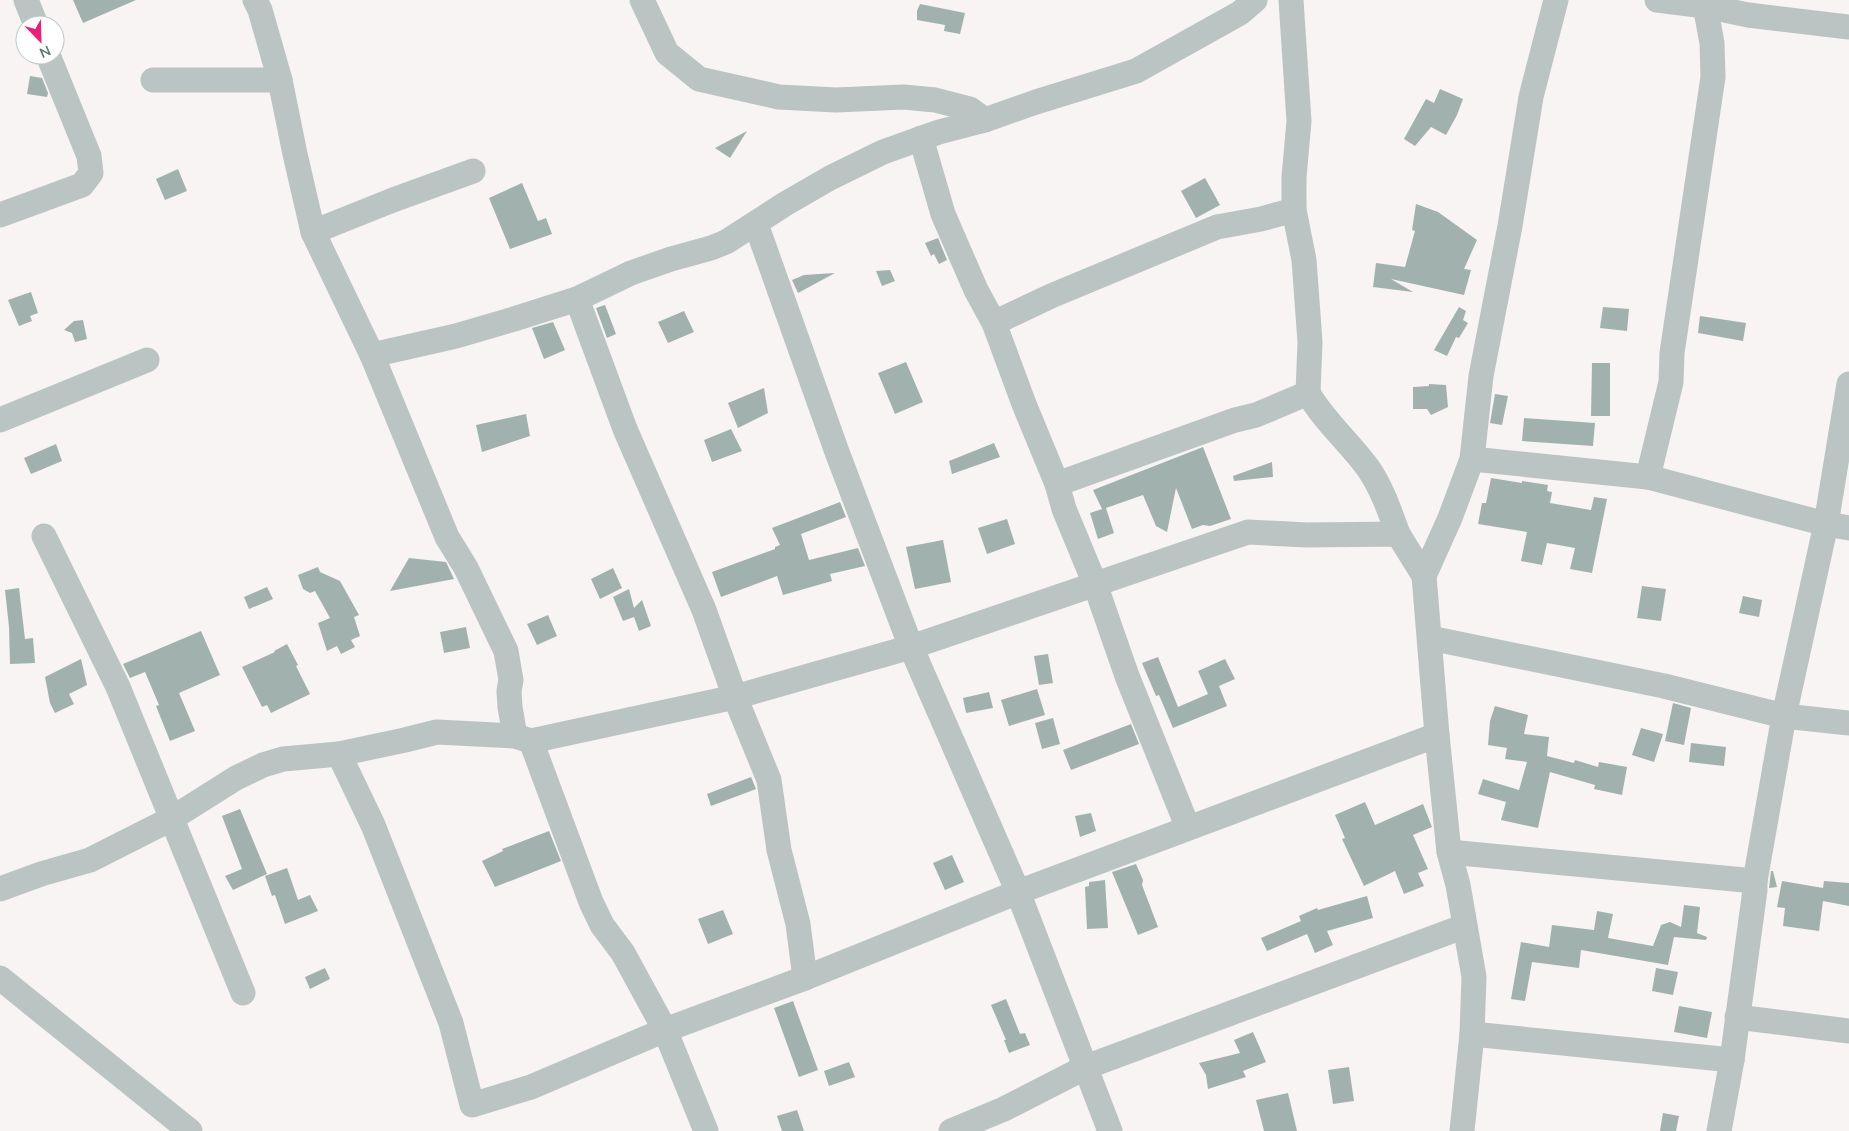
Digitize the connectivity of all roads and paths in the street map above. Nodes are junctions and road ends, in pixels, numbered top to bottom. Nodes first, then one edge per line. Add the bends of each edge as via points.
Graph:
1 (26, 0) edge
2 (255, 0) edge
3 (642, 0) edge
4 (1255, 0) edge
5 (1291, 0) edge
6 (1556, 0) edge
7 (1657, 0) edge
8 (1705, 3) edge
9 (32, 15) edge
10 (1849, 27) edge
11 (52, 65) edge
12 (153, 80) dead end
13 (280, 80) junction
14 (985, 120) junction
15 (921, 138) junction
16 (473, 171) dead end
17 (1294, 210) junction
18 (0, 215) edge
19 (756, 224) junction
20 (314, 232) junction
21 (577, 299) junction
22 (994, 323) junction
23 (372, 356) junction
24 (147, 360) dead end
25 (1849, 384) edge
26 (1308, 393) junction
27 (0, 420) edge
28 (1472, 459) junction
29 (1648, 477) junction
30 (1057, 484) junction
31 (1838, 526) edge
32 (1398, 534) junction
33 (44, 536) dead end
34 (1424, 576) junction
35 (1095, 584) junction
36 (1430, 638) junction
37 (911, 647) junction
38 (735, 697) junction
39 (1784, 716) junction
40 (1849, 723) edge
41 (1437, 735) junction
42 (523, 739) junction
43 (339, 754) junction
44 (171, 819) junction
45 (1188, 828) junction
46 (1449, 852) junction
47 (1754, 881) junction
48 (0, 890) edge
49 (1018, 892) junction
50 (1465, 926) junction
51 (0, 978) edge
52 (805, 978) junction
53 (243, 993) dead end
54 (1737, 1017) junction
55 (666, 1030) junction
56 (1849, 1031) edge
57 (1472, 1034) junction
58 (1732, 1060) junction
59 (1086, 1067) junction
60 (190, 1131) edge
61 (706, 1131) edge
62 (952, 1131) edge
63 (1110, 1131) edge
64 (1462, 1131) edge
65 (1719, 1131) edge

1 - 9 street
2 - 13 street
3 - 14 street via 667,53 699,79 779,97 935,100 970,109
4 - 14 street via 1240,14 1136,71
5 - 17 street via 1299,121
6 - 28 street via 1531,97 1481,376
7 - 8 street
8 - 10 street via 1748,15
8 - 29 street via 1712,43 1713,77 1672,353 1672,382
11 - 18 street via 89,156 92,173 82,185
12 - 13 street
13 - 20 street
14 - 15 street
15 - 19 street via 830,178
15 - 22 street via 943,214
16 - 20 street
17 - 22 street via 1217,228
17 - 26 street via 1304,260 1310,342
19 - 21 street via 726,242 632,273
19 - 37 street
20 - 23 street
21 - 23 street via 456,336
21 - 38 street via 625,429 704,610
22 - 30 street
23 - 42 street via 447,538 466,568 506,651 511,680 510,707
24 - 27 street
25 - 31 street
26 - 30 street via 1256,415
26 - 32 street via 1369,469 1386,500
28 - 29 street
28 - 34 street
29 - 31 street
30 - 35 street via 1064,510
31 - 39 street
32 - 34 street
32 - 35 street via 1248,532
33 - 44 street via 118,688
34 - 36 street
35 - 37 street
35 - 45 street via 1127,676
36 - 39 street via 1664,686
36 - 41 street
37 - 38 street
37 - 49 street
38 - 42 street
38 - 52 street via 769,780 779,850 798,924
39 - 40 street
39 - 47 street
41 - 45 street
41 - 46 street
42 - 43 street via 437,732
42 - 55 street via 602,925 623,953
43 - 44 street via 283,759 263,765
43 - 55 street via 373,825 451,1023 472,1105 531,1087
44 - 48 street via 90,860
44 - 53 street
45 - 49 street
46 - 47 street
46 - 50 street
47 - 54 street
49 - 52 street
49 - 59 street
50 - 57 street via 1474,977
50 - 59 street
51 - 60 street
52 - 55 street
54 - 56 street
54 - 58 street
55 - 61 street
57 - 58 street
57 - 64 street
58 - 65 street
59 - 62 street via 1004,1109
59 - 63 street

